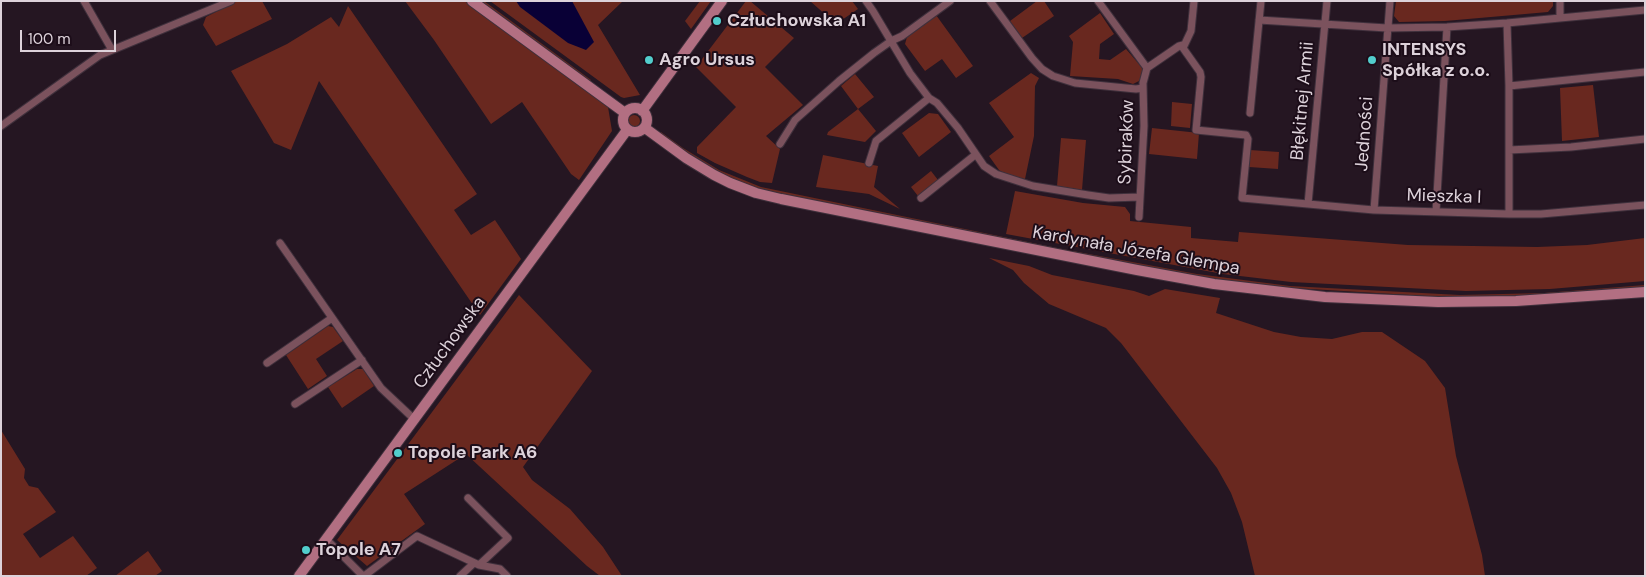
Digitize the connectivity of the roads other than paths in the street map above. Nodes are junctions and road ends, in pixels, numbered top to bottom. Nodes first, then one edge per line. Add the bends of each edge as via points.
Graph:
1 (84, 1) edge
2 (231, 1) edge
3 (472, 1) edge
4 (722, 1) edge
5 (866, 1) edge
6 (950, 1) edge
7 (990, 1) edge
8 (1098, 1) edge
9 (1194, 1) edge
10 (1261, 1) edge
11 (1327, 1) edge
12 (1390, 1) edge
13 (1560, 1) edge
14 (1645, 10) edge
15 (1560, 18) junction
16 (1259, 20) junction
17 (1507, 23) junction
18 (1325, 25) junction
19 (1447, 27) junction
20 (1387, 28) junction
21 (891, 41) junction
22 (1183, 45) junction
23 (116, 48) junction
24 (1147, 68) junction
25 (1645, 72) edge
26 (1510, 86) junction
27 (1143, 88) junction
28 (929, 98) junction
29 (642, 110) junction
30 (625, 113) junction
31 (1250, 113) dead end
32 (1, 126) edge
33 (645, 128) junction
34 (627, 130) junction
35 (1645, 139) edge
36 (780, 144) dead end
37 (1509, 150) junction
38 (976, 155) junction
39 (870, 163) dead end
40 (1140, 197) junction
41 (921, 198) dead end
42 (1308, 204) junction
43 (1645, 205) edge
44 (1374, 210) junction
45 (1436, 212) junction
46 (1509, 214) junction
47 (1139, 217) dead end
48 (280, 243) dead end
49 (1645, 292) edge
50 (332, 318) junction
51 (362, 360) junction
52 (267, 363) dead end
53 (295, 404) dead end
54 (414, 419) junction
55 (468, 498) dead end
56 (326, 539) junction
57 (476, 564) junction
58 (368, 575) edge
59 (299, 576) edge
60 (460, 576) edge
61 (507, 576) edge

1 - 23 street
2 - 23 street
3 - 30 main road
4 - 29 main road
5 - 21 street
6 - 21 street
7 - 27 street via 1032,58 1053,76 1075,83
8 - 24 street
9 - 22 street via 1191,31
10 - 16 street
11 - 18 street, Błękitnej Armii
12 - 20 street, Jedności
13 - 15 street
14 - 15 street
15 - 17 street
16 - 18 street
16 - 31 street
17 - 19 street
17 - 26 street
18 - 20 street
18 - 42 street, Błękitnej Armii
19 - 20 street
19 - 45 street
20 - 44 street, Jedności
21 - 28 street
21 - 36 street via 795,120
22 - 24 street
22 - 42 street, Mieszka I via 1200,72 1196,130 1244,134 1248,138 1242,198
23 - 32 street via 100,55
24 - 27 street, Sybiraków
25 - 26 street
26 - 37 street
27 - 40 street, Sybiraków
28 - 38 street via 958,128
28 - 39 street via 876,142
29 - 30 main road via 632,108
29 - 33 main road via 647,119
30 - 34 main road via 622,121
33 - 34 main road via 636,132
33 - 49 main road, Kardynała Józefa Glempa via 714,175 756,193 1214,284 1325,297 1438,302 1516,301
34 - 54 main road, Człuchowska
35 - 37 street
37 - 46 street
38 - 40 street via 996,174 1033,186 1109,198
38 - 41 street
40 - 47 street, Sybiraków
42 - 44 street, Mieszka I
43 - 46 street, Mieszka I
44 - 45 street, Mieszka I
45 - 46 street, Mieszka I
48 - 50 street
50 - 51 street
50 - 52 street
51 - 53 street
51 - 54 street via 381,388
54 - 56 main road, Człuchowska
55 - 57 street via 508,538
56 - 58 street
56 - 59 main road, Człuchowska
57 - 58 street via 417,536
57 - 60 street
57 - 61 street via 500,569

